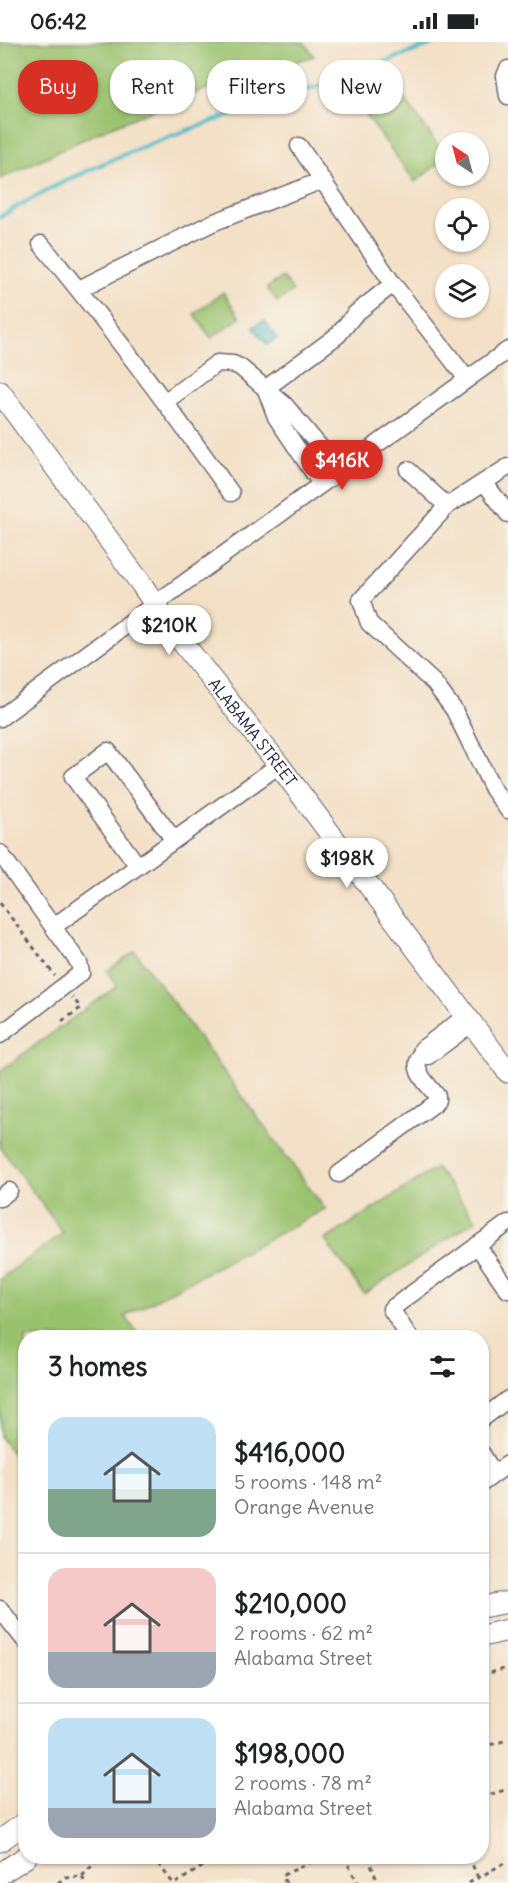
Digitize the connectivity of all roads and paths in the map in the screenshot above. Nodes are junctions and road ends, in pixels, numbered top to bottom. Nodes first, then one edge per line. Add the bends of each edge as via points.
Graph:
1 (508, 69) edge
2 (508, 96) edge
3 (298, 146) dead end
4 (322, 180) junction
5 (41, 244) dead end
6 (393, 284) junction
7 (79, 289) junction
8 (508, 350) edge
9 (467, 380) junction
10 (265, 389) junction
11 (0, 392) edge
12 (166, 401) junction
13 (306, 429) junction
14 (291, 440) junction
15 (508, 467) edge
16 (408, 470) dead end
17 (340, 471) junction
18 (484, 482) junction
19 (321, 484) junction
20 (231, 493) dead end
21 (447, 506) junction
22 (508, 514) edge
23 (155, 604) junction
24 (0, 718) edge
25 (279, 765) junction
26 (508, 810) edge
27 (174, 840) junction
28 (0, 853) edge
29 (138, 866) junction
30 (0, 903) edge
31 (53, 927) junction
32 (64, 987) junction
33 (469, 1019) junction
34 (62, 1021) dead end
35 (2, 1030) edge
36 (508, 1072) edge
37 (339, 1174) dead end
38 (508, 1222) edge
39 (477, 1245) junction
40 (508, 1290) edge
41 (405, 1330) edge
42 (508, 1399) edge
43 (489, 1414) edge
44 (508, 1464) edge
45 (489, 1477) edge
46 (508, 1602) edge
47 (489, 1606) edge
48 (0, 1609) edge
49 (508, 1630) edge
50 (18, 1632) edge
51 (489, 1634) edge
52 (508, 1668) edge
53 (489, 1673) edge
54 (508, 1740) edge
55 (489, 1745) edge
56 (508, 1789) edge
57 (489, 1795) edge
58 (18, 1828) edge
59 (0, 1841) edge
60 (508, 1861) edge
61 (18, 1862) edge
62 (94, 1864) edge
63 (159, 1864) edge
64 (206, 1864) edge
65 (307, 1864) edge
66 (348, 1864) edge
67 (371, 1864) edge
68 (472, 1864) edge
69 (0, 1874) edge
70 (82, 1876) junction
71 (477, 1878) junction
72 (58, 1883) edge
73 (85, 1883) edge
74 (174, 1883) edge
75 (286, 1883) edge
76 (358, 1883) edge
77 (378, 1883) edge
78 (469, 1883) edge

1 - 2 street
3 - 4 street
4 - 6 street
4 - 7 street via 212,223
5 - 7 street
6 - 9 street
6 - 10 street via 355,314 338,335
7 - 12 street
8 - 9 street
9 - 17 street
10 - 12 street via 240,367 218,363
10 - 13 street
10 - 14 street
11 - 23 main road, ALABAMA STREET
12 - 20 street
13 - 14 street
13 - 17 street
14 - 19 street
15 - 18 street
16 - 21 street
17 - 19 street
18 - 21 street
18 - 22 street
19 - 23 street
21 - 26 street via 361,600 369,623 434,683 454,710 493,789
23 - 24 street
23 - 25 main road, ALABAMA STREET
25 - 27 street
25 - 33 main road, ALABAMA STREET
27 - 29 street
27 - 29 street via 108,752 73,777
28 - 31 street
29 - 31 street
30 - 32 path
31 - 32 street via 79,963 81,973
32 - 34 path via 81,1008
32 - 35 street
33 - 36 main road, ALABAMA STREET
33 - 37 street via 422,1049 417,1061 417,1070 437,1100
38 - 39 street
39 - 40 street
39 - 41 street via 391,1309
42 - 43 street
44 - 45 street
46 - 47 main road
48 - 50 street
49 - 51 main road
52 - 53 path
54 - 55 path
56 - 57 path
58 - 59 main road
60 - 71 path
61 - 69 main road
62 - 70 path
63 - 74 path
64 - 74 path
65 - 75 path via 283,1875
66 - 76 path
67 - 77 path
68 - 71 path
70 - 72 path via 65,1877
70 - 73 path
71 - 78 path

